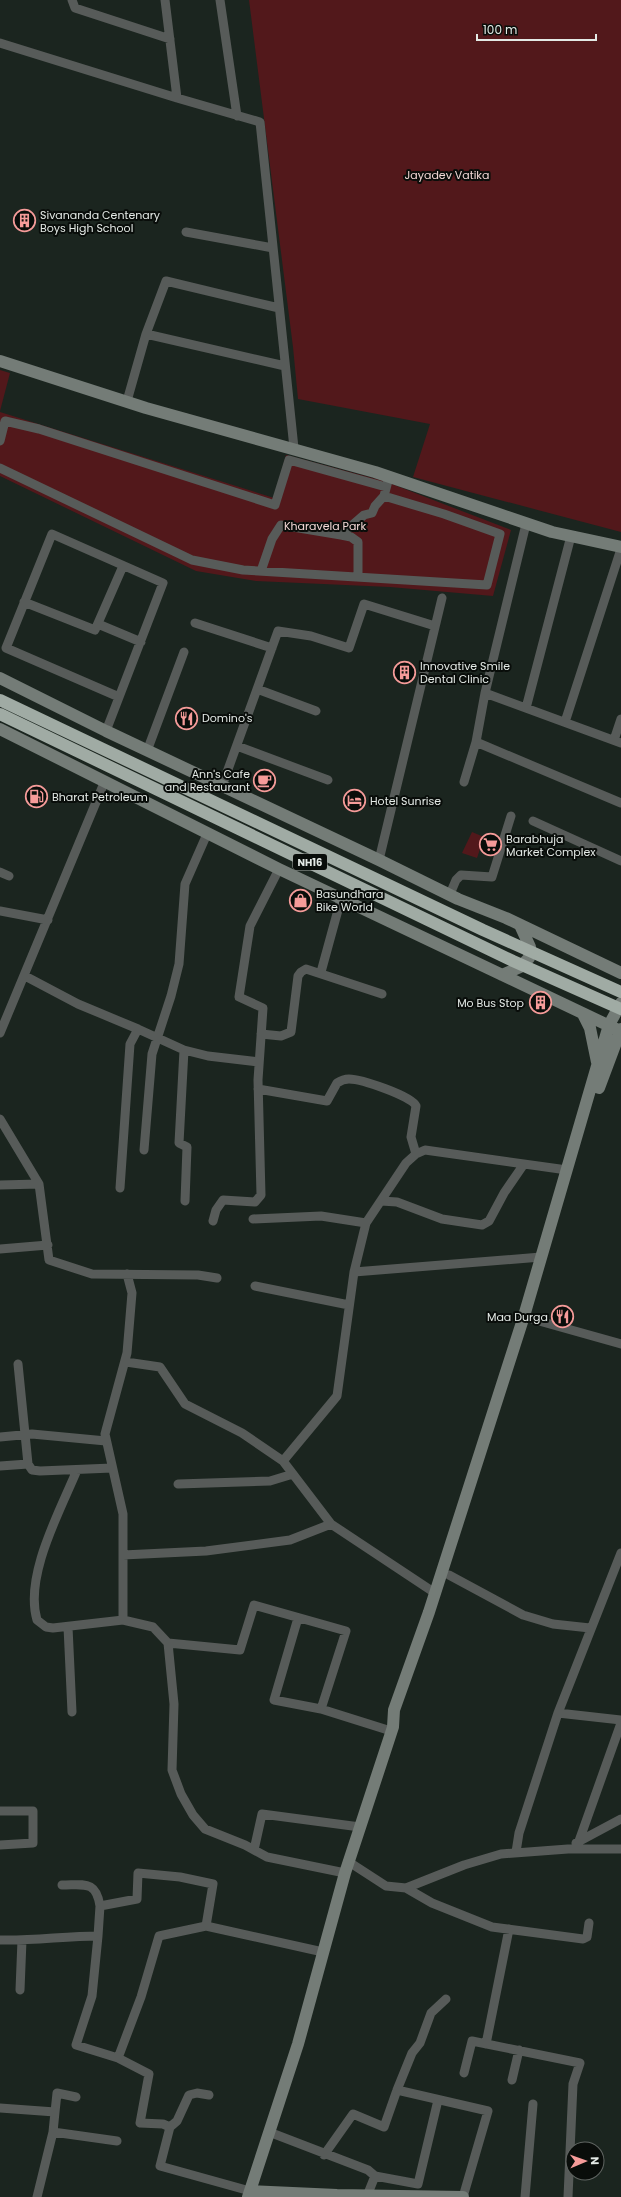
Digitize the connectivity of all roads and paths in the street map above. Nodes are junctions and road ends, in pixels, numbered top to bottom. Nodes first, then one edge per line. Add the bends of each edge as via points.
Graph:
1 (72, 0) edge
2 (165, 0) edge
3 (220, 0) edge
4 (170, 38) junction
5 (0, 43) edge
6 (177, 98) junction
7 (237, 116) junction
8 (186, 232) dead end
9 (273, 248) junction
10 (279, 308) junction
11 (146, 334) junction
12 (0, 361) edge
13 (285, 366) junction
14 (127, 402) junction
15 (0, 441) edge
16 (294, 448) junction
17 (0, 468) edge
18 (386, 487) junction
19 (526, 524) junction
20 (341, 535) junction
21 (571, 536) junction
22 (621, 548) edge
23 (124, 566) junction
24 (261, 571) junction
25 (358, 577) junction
26 (442, 598) dead end
27 (24, 602) junction
28 (195, 623) dead end
29 (98, 624) junction
30 (435, 626) junction
31 (141, 642) junction
32 (272, 648) junction
33 (184, 652) dead end
34 (0, 678) edge
35 (257, 689) junction
36 (485, 693) junction
37 (119, 698) junction
38 (0, 700) edge
39 (526, 708) junction
40 (316, 711) dead end
41 (0, 714) edge
42 (621, 719) edge
43 (565, 722) junction
44 (0, 730) edge
45 (106, 732) junction
46 (476, 742) junction
47 (618, 742) edge
48 (237, 746) junction
49 (147, 751) junction
50 (328, 780) dead end
51 (464, 782) dead end
52 (104, 783) junction
53 (222, 786) junction
54 (621, 803) edge
55 (511, 816) dead end
56 (533, 822) dead end
57 (207, 834) junction
58 (379, 860) junction
59 (621, 861) edge
60 (279, 869) junction
61 (450, 894) junction
62 (341, 899) junction
63 (0, 911) edge
64 (48, 920) junction
65 (520, 925) junction
66 (621, 963) edge
67 (606, 966) junction
68 (321, 972) junction
69 (621, 974) edge
70 (502, 975) junction
71 (25, 976) junction
72 (621, 992) edge
73 (382, 994) dead end
74 (621, 1003) edge
75 (621, 1009) edge
76 (583, 1014) junction
77 (138, 1028) junction
78 (618, 1029) edge
79 (0, 1033) edge
80 (261, 1034) junction
81 (158, 1037) junction
82 (184, 1050) junction
83 (621, 1053) edge
84 (259, 1062) junction
85 (602, 1065) junction
86 (258, 1089) junction
87 (0, 1119) edge
88 (577, 1148) junction
89 (144, 1150) dead end
90 (416, 1154) junction
91 (524, 1164) junction
92 (567, 1170) junction
93 (39, 1184) junction
94 (0, 1185) edge
95 (120, 1188) dead end
96 (380, 1200) junction
97 (186, 1201) dead end
98 (253, 1219) dead end
99 (213, 1221) dead end
100 (366, 1223) junction
101 (48, 1245) junction
102 (0, 1249) edge
103 (541, 1257) junction
104 (354, 1272) junction
105 (127, 1274) junction
106 (217, 1278) dead end
107 (254, 1286) dead end
108 (349, 1305) junction
109 (532, 1319) junction
110 (621, 1344) edge
111 (126, 1362) junction
112 (18, 1364) dead end
113 (25, 1435) junction
114 (0, 1436) edge
115 (106, 1441) junction
116 (283, 1461) junction
117 (28, 1464) junction
118 (0, 1466) edge
119 (112, 1468) junction
120 (77, 1470) junction
121 (293, 1474) junction
122 (178, 1484) dead end
123 (331, 1524) junction
124 (459, 1531) junction
125 (621, 1552) edge
126 (123, 1555) junction
127 (449, 1575) junction
128 (435, 1593) junction
129 (298, 1618) junction
130 (123, 1620) junction
131 (68, 1627) junction
132 (590, 1628) junction
133 (168, 1643) junction
134 (321, 1709) junction
135 (72, 1712) dead end
136 (558, 1713) junction
137 (621, 1721) edge
138 (392, 1729) junction
139 (0, 1811) edge
140 (621, 1819) edge
141 (360, 1827) junction
142 (579, 1841) junction
143 (0, 1845) edge
144 (568, 1849) junction
145 (254, 1850) junction
146 (621, 1850) edge
147 (516, 1852) junction
148 (347, 1868) junction
149 (62, 1885) dead end
150 (406, 1888) junction
151 (100, 1906) junction
152 (589, 1923) dead end
153 (206, 1926) junction
154 (509, 1929) junction
155 (98, 1936) junction
156 (0, 1940) edge
157 (22, 1940) junction
158 (323, 1952) junction
159 (20, 1990) dead end
160 (446, 1999) dead end
161 (486, 2044) junction
162 (519, 2050) junction
163 (118, 2058) junction
164 (464, 2073) dead end
165 (512, 2080) dead end
166 (397, 2090) junction
167 (209, 2095) dead end
168 (76, 2097) dead end
169 (438, 2100) junction
170 (533, 2104) dead end
171 (0, 2108) edge
172 (55, 2112) junction
173 (170, 2127) junction
174 (53, 2132) junction
175 (269, 2132) junction
176 (117, 2141) dead end
177 (324, 2155) junction
178 (375, 2176) junction
179 (251, 2194) edge
180 (367, 2196) junction
181 (37, 2197) edge
182 (463, 2197) edge
183 (525, 2197) edge
184 (568, 2197) edge

1 - 4 street via 74,8
2 - 4 street
3 - 7 street
4 - 6 street
5 - 6 street
6 - 7 street
7 - 9 street via 260,122
8 - 9 street
9 - 10 street
10 - 11 street via 166,281
10 - 13 street
11 - 13 street
11 - 14 street
12 - 14 street
13 - 16 street
14 - 16 street
15 - 18 street via 5,421 39,429 275,505 289,460
16 - 18 street
17 - 24 street via 192,560
18 - 19 street
18 - 20 street via 372,513 364,515
18 - 25 street via 444,514 500,534 487,585
19 - 21 street
19 - 36 street
20 - 24 street via 281,525 272,539
20 - 25 street via 358,542
21 - 22 street
21 - 39 street
22 - 43 street
23 - 27 street via 52,534
23 - 29 street
23 - 31 street via 163,583
24 - 25 street
26 - 30 street
27 - 29 street via 95,630
27 - 37 street via 6,648
28 - 32 street
29 - 31 street
30 - 32 street via 364,604 349,648 311,636 278,631
30 - 58 street
31 - 37 street
32 - 35 street
33 - 49 street
34 - 45 street
35 - 40 street
35 - 48 street
36 - 39 street
36 - 46 street
37 - 45 street
38 - 72 highway, NH16, bridge via 483,930
39 - 43 street
41 - 75 highway, NH16, bridge via 513,961
42 - 47 street
43 - 47 street
44 - 52 street
45 - 49 street
46 - 51 street
46 - 54 street
48 - 50 street
48 - 53 street
49 - 53 street
52 - 57 street
52 - 64 street
53 - 58 street
55 - 61 street via 492,877 461,875
56 - 59 street
57 - 60 street
57 - 81 street via 185,884 178,964
58 - 61 street
60 - 62 street
60 - 80 street via 250,926 239,996 263,1008
61 - 65 street
62 - 68 street
62 - 70 street
63 - 64 street
64 - 71 street
65 - 67 street
65 - 70 street via 530,947 529,958 520,967
66 - 67 street
67 - 69 street
68 - 73 street
68 - 80 street via 306,969 298,976 291,1032 286,1035
70 - 76 street
71 - 77 street via 78,1004
71 - 79 street
74 - 78 street
76 - 78 street
76 - 85 street
77 - 81 street
77 - 95 street via 130,1044
78 - 85 street
80 - 84 street
81 - 82 street
81 - 89 street via 152,1054
82 - 84 street via 208,1056
82 - 97 street via 179,1143 187,1147
83 - 85 street
84 - 86 street
85 - 88 street
86 - 90 street via 327,1101 337,1083 349,1079 369,1083 411,1099 416,1106 411,1137
86 - 99 street via 261,1195 255,1202 223,1200 216,1210
87 - 93 street
88 - 92 street
88 - 109 street
90 - 91 street via 425,1150
90 - 96 street via 406,1163
91 - 92 street
91 - 96 street via 489,1221 482,1225 442,1219 397,1202
92 - 103 street
93 - 94 street
93 - 101 street
96 - 100 street
98 - 100 street via 321,1216
100 - 104 street
101 - 102 street
101 - 105 street via 49,1260 92,1274
103 - 104 street
103 - 124 street
104 - 108 street
105 - 106 street via 198,1275
105 - 111 street via 132,1293
107 - 108 street
108 - 116 street via 337,1396
109 - 110 street
109 - 124 street
111 - 115 street via 105,1434
111 - 116 street via 160,1367 185,1404 242,1433
112 - 113 street
113 - 114 street
113 - 115 street
113 - 117 street
115 - 119 street
116 - 121 street
117 - 118 street
117 - 120 street via 32,1470 40,1472
119 - 120 street
119 - 126 street via 122,1514
120 - 131 street via 38,1564 35,1580 34,1607 37,1620 46,1627
121 - 122 street via 270,1481
121 - 123 street
123 - 126 street via 290,1540 206,1551
123 - 128 street
124 - 127 street
124 - 128 street
125 - 132 street
126 - 130 street
127 - 132 street via 523,1615 553,1624
127 - 138 street via 402,1713
128 - 138 street via 394,1710
129 - 133 street via 254,1605 240,1650
129 - 134 street via 346,1631
129 - 134 street via 274,1700
130 - 131 street
130 - 133 street via 153,1627
131 - 135 street
132 - 136 street
133 - 145 street via 174,1704 172,1770 181,1794 205,1829
134 - 138 street
136 - 137 street
136 - 147 street via 519,1834
137 - 142 street
138 - 141 street
139 - 143 street via 33,1810 32,1844
140 - 142 street
141 - 145 street via 262,1814
141 - 148 street
142 - 144 street
144 - 146 street
144 - 147 street
145 - 148 street via 268,1858
147 - 150 street via 464,1865
148 - 150 street via 386,1886
148 - 158 street
149 - 151 street via 88,1885 94,1888
150 - 154 street via 438,1906 492,1927
151 - 153 street via 137,1899 138,1873 180,1877 213,1884
151 - 155 street
152 - 154 street via 587,1937 583,1939
153 - 158 street
153 - 163 street via 159,1936 141,1997
154 - 161 street
155 - 157 street
155 - 163 street via 92,1996 76,2045
156 - 157 street
157 - 159 street
158 - 175 street via 298,2044
160 - 166 street via 431,2013 420,2043 412,2054
161 - 162 street
161 - 164 street via 472,2041
162 - 165 street
162 - 184 street via 580,2063 573,2084
163 - 173 street via 149,2074 140,2123 163,2124
166 - 169 street
166 - 177 street via 384,2127 353,2114
167 - 173 street via 189,2095 179,2118
168 - 172 street via 57,2093
169 - 178 street via 418,2184
169 - 182 street via 488,2111
170 - 183 street
171 - 172 street
172 - 174 street
173 - 179 street via 160,2166
174 - 176 street
174 - 181 street
175 - 177 street
175 - 179 street
177 - 178 street via 368,2170
178 - 180 street
179 - 180 street
180 - 182 street

